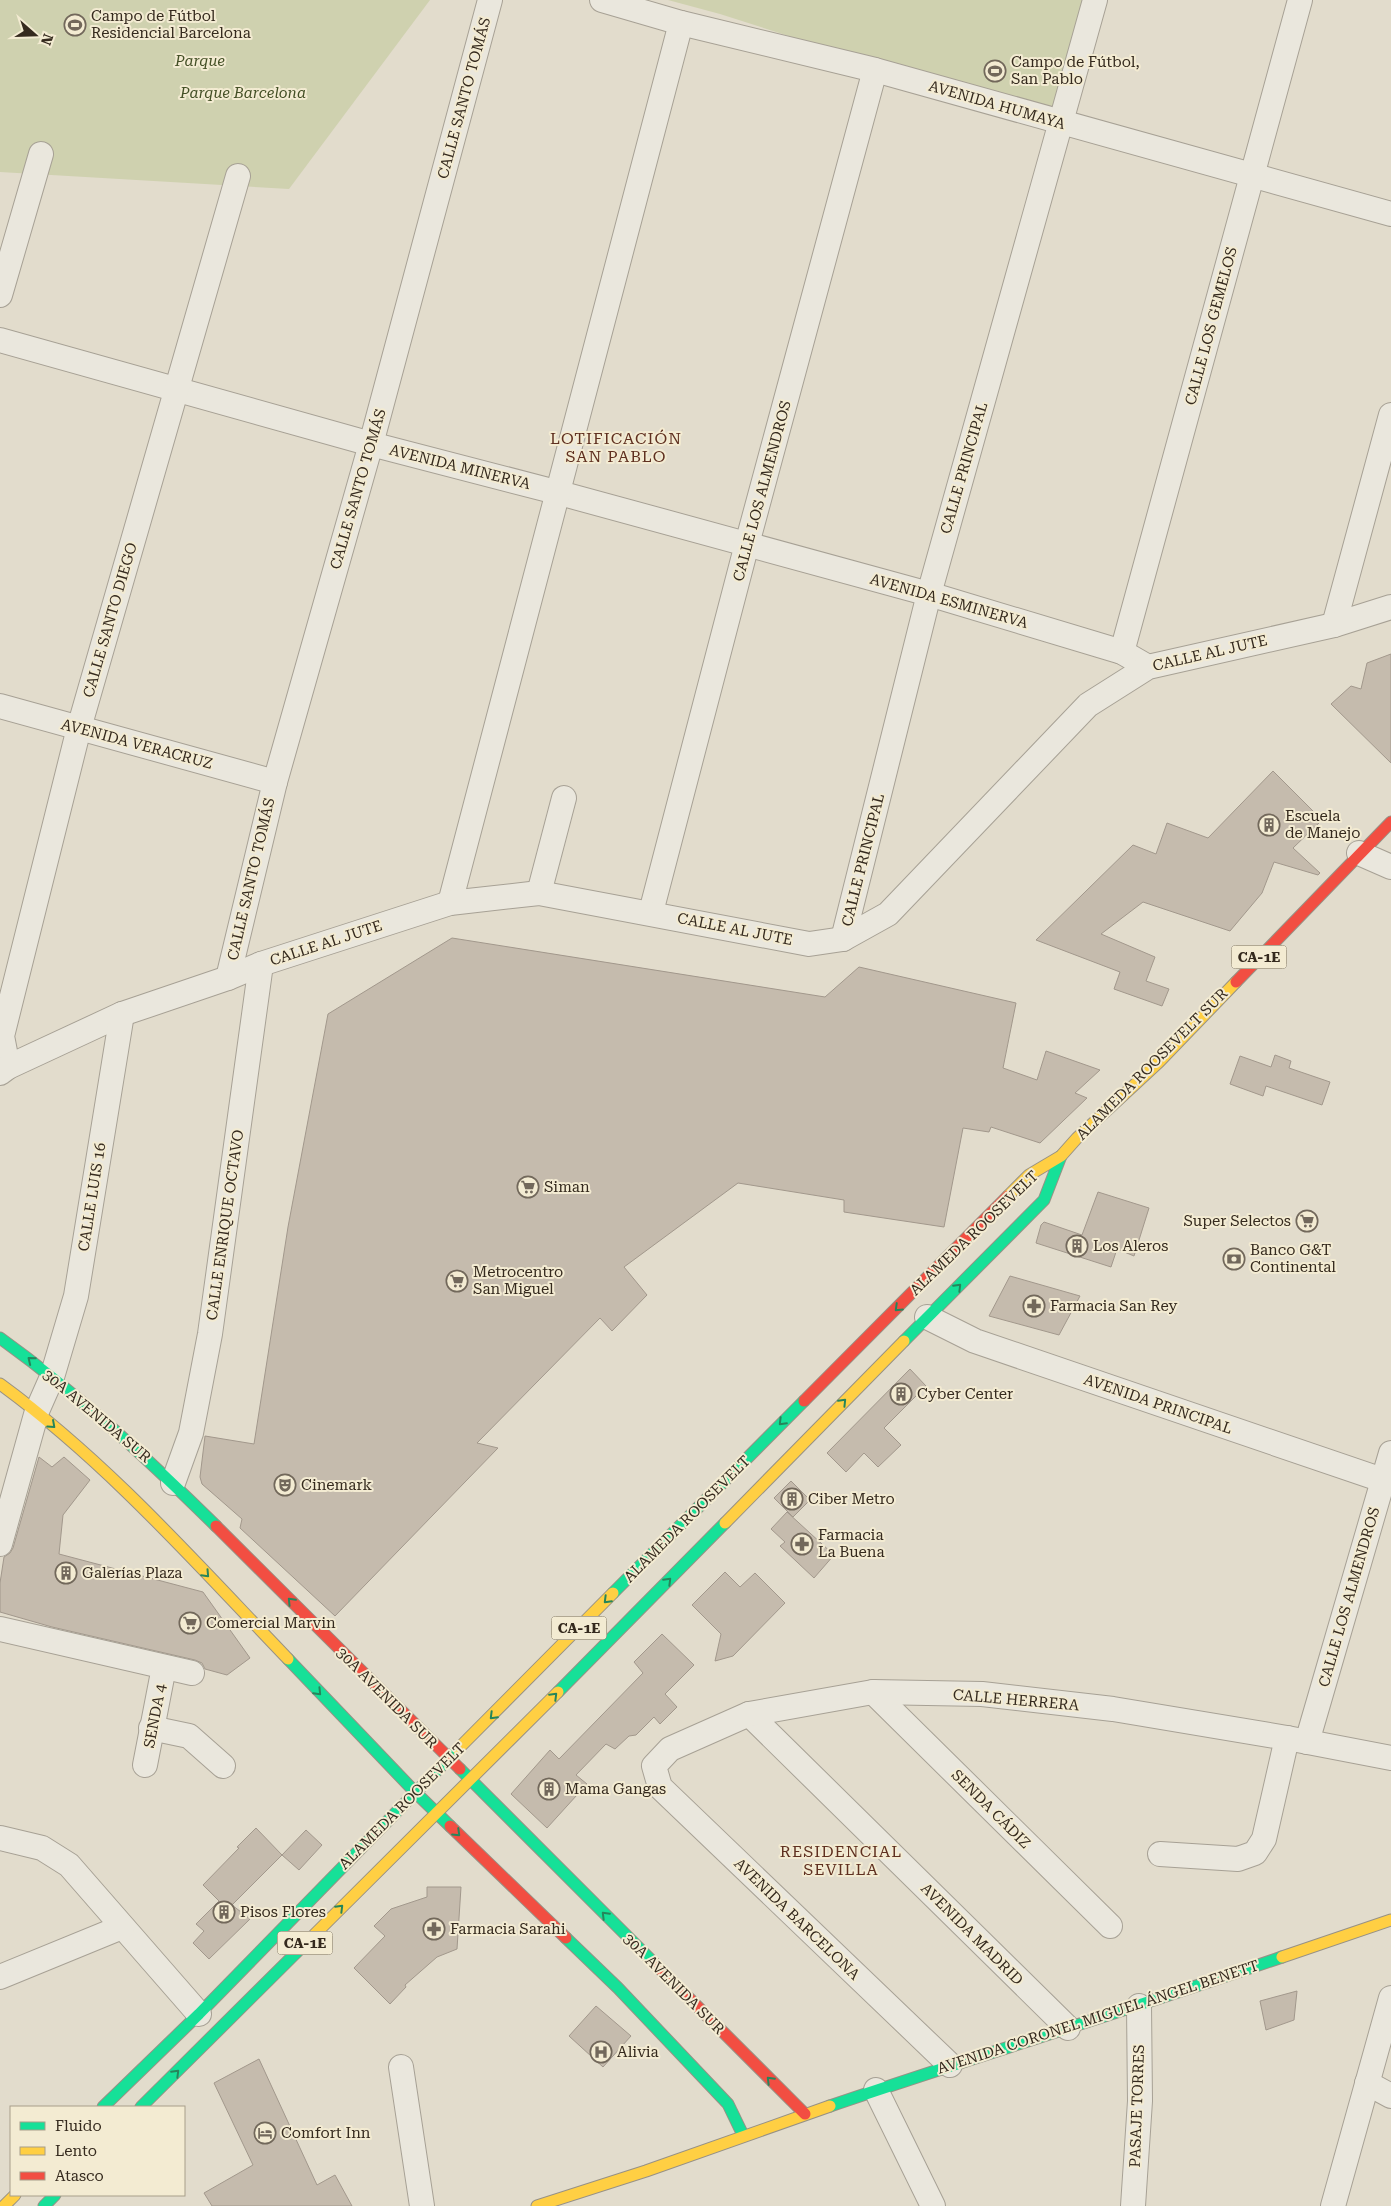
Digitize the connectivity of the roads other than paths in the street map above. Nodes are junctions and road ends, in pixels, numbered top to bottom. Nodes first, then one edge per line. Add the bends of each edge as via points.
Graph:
1 (490, 0) edge
2 (602, 0) edge
3 (1095, 0) edge
4 (1300, 0) edge
5 (681, 23) junction
6 (875, 70) junction
7 (1062, 123) junction
8 (41, 154) dead end
9 (238, 176) dead end
10 (1252, 176) junction
11 (1391, 214) edge
12 (0, 295) edge
13 (0, 340) edge
14 (176, 391) junction
15 (1391, 416) edge
16 (371, 444) junction
17 (556, 492) junction
18 (747, 544) junction
19 (928, 594) junction
20 (1391, 607) edge
21 (1334, 625) junction
22 (1122, 652) junction
23 (1148, 667) junction
24 (0, 706) edge
25 (79, 728) junction
26 (274, 782) junction
27 (564, 798) dead end
28 (1391, 822) edge
29 (1359, 853) junction
30 (1391, 867) edge
31 (539, 893) junction
32 (450, 903) junction
33 (651, 912) junction
34 (844, 939) junction
35 (260, 964) junction
36 (228, 978) junction
37 (122, 1014) junction
38 (4, 1070) edge
39 (1061, 1156) junction
40 (928, 1317) junction
41 (0, 1338) edge
42 (52, 1377) junction
43 (0, 1384) edge
44 (37, 1411) junction
45 (1391, 1453) edge
46 (1386, 1481) edge
47 (173, 1483) junction
48 (210, 1521) junction
49 (0, 1544) edge
50 (217, 1545) dead end
51 (180, 1546) junction
52 (205, 1552) dead end
53 (232, 1559) dead end
54 (223, 1574) dead end
55 (267, 1576) junction
56 (232, 1602) junction
57 (0, 1628) edge
58 (164, 1667) junction
59 (192, 1673) dead end
60 (872, 1692) junction
61 (749, 1714) junction
62 (151, 1728) junction
63 (1297, 1740) junction
64 (1391, 1758) edge
65 (449, 1760) junction
66 (145, 1765) dead end
67 (223, 1766) dead end
68 (654, 1766) joint
69 (470, 1780) junction
70 (415, 1792) junction
71 (436, 1813) junction
72 (0, 1838) edge
73 (1160, 1854) dead end
74 (1391, 1920) edge
75 (1110, 1926) dead end
76 (122, 1927) junction
77 (0, 1977) edge
78 (1391, 1998) edge
79 (1139, 2006) junction
80 (199, 2014) junction
81 (1068, 2028) junction
82 (950, 2065) junction
83 (401, 2067) dead end
84 (1367, 2083) junction
85 (876, 2090) junction
86 (1391, 2096) edge
87 (105, 2106) edge
88 (142, 2106) edge
89 (804, 2114) junction
90 (743, 2135) junction
91 (14, 2196) edge
92 (54, 2196) edge
93 (4, 2206) edge
94 (44, 2206) edge
95 (422, 2206) edge
96 (537, 2206) edge
97 (932, 2206) edge
98 (1133, 2206) edge
99 (1333, 2206) edge

1 - 16 street, CALLE SANTO TOMÁS
2 - 5 street, AVENIDA HUMAYA
3 - 7 street, CALLE PRINCIPAL
4 - 10 street, CALLE LOS GEMELOS
5 - 6 street, AVENIDA HUMAYA
5 - 17 street
6 - 7 street, AVENIDA HUMAYA
6 - 18 street, CALLE LOS ALMENDROS
7 - 10 street, AVENIDA HUMAYA
7 - 19 street, CALLE PRINCIPAL
8 - 12 street
9 - 14 street, CALLE SANTO DIEGO
10 - 11 street, AVENIDA HUMAYA
10 - 22 street, CALLE LOS GEMELOS
13 - 14 street, AVENIDA MINERVA
14 - 16 street, AVENIDA MINERVA
14 - 25 street, CALLE SANTO DIEGO
15 - 21 street
16 - 17 street, AVENIDA MINERVA
16 - 26 street, CALLE SANTO TOMÁS
17 - 18 street, AVENIDA MINERVA
17 - 32 street
18 - 19 street, AVENIDA ESMINERVA
18 - 33 street, CALLE LOS ALMENDROS
19 - 22 street, AVENIDA ESMINERVA
19 - 34 street, CALLE PRINCIPAL
20 - 21 street, CALLE AL JUTE
21 - 23 street, CALLE AL JUTE
22 - 23 street, AVENIDA ESMINERVA
23 - 34 street, CALLE AL JUTE via 1088,705 888,914
24 - 25 street, AVENIDA VERACRUZ
25 - 26 street, AVENIDA VERACRUZ
25 - 38 street, CALLE SANTO DIEGO via 2,1036
26 - 36 street, CALLE SANTO TOMÁS
27 - 31 street
28 - 29 main road, ALAMEDA ROOSEVELT SUR / CA-1E
29 - 30 street
29 - 39 main road, ALAMEDA ROOSEVELT SUR / CA-1E via 1158,1062
31 - 32 street, CALLE AL JUTE
31 - 33 street, CALLE AL JUTE
32 - 35 street, CALLE AL JUTE
33 - 34 street, CALLE AL JUTE via 809,944
35 - 36 street, CALLE AL JUTE
35 - 47 street, CALLE ENRIQUE OCTAVO via 210,1334 191,1433
36 - 37 street, CALLE AL JUTE
37 - 38 street, CALLE AL JUTE
37 - 42 street, CALLE LUIS 16 via 76,1296
40 -> 39 main road, ALAMEDA ROOSEVELT / CA-1E via 1044,1200
39 -> 65 main road, ALAMEDA ROOSEVELT / CA-1E via 1029,1175
40 - 46 street, AVENIDA PRINCIPAL via 975,1341
69 -> 40 main road, ALAMEDA ROOSEVELT / CA-1E
42 -> 41 main road, 30A AVENIDA SUR
42 - 44 street, CALLE LUIS 16
42 - 47 main road, 30A AVENIDA SUR
43 - 44 main road
44 - 49 street, CALLE LUIS 16
44 -> 51 main road
45 - 46 street, CALLE LOS ALMENDROS
46 - 63 street, CALLE LOS ALMENDROS
47 - 48 main road, 30A AVENIDA SUR
48 - 50 main road via 217,1535
48 - 55 main road, 30A AVENIDA SUR
51 - 52 main road
51 -> 56 main road
53 - 55 main road
54 - 56 main road
65 -> 55 main road, 30A AVENIDA SUR
56 -> 70 main road
57 - 58 street
58 - 59 street
58 - 62 street, SENDA 4
60 - 61 street, CALLE HERRERA
60 - 63 street, CALLE HERRERA via 991,1696 1113,1709
60 - 75 street, SENDA CÁDIZ
61 - 68 street, CALLE HERRERA via 670,1749
61 - 81 street, AVENIDA MADRID
62 - 66 street, SENDA 4
62 - 67 street via 189,1736
63 - 64 street, CALLE HERRERA
63 - 73 street, CALLE LOS ALMENDROS via 1264,1839 1255,1854 1238,1859
65 - 69 main road, 30A AVENIDA SUR
65 - 70 main road, ALAMEDA ROOSEVELT / CA-1E
68 - 82 street, AVENIDA BARCELONA via 660,1787
69 - 71 main road, ALAMEDA ROOSEVELT / CA-1E
89 -> 69 main road, 30A AVENIDA SUR
70 - 71 main road
70 - 80 main road, ALAMEDA ROOSEVELT / CA-1E
88 -> 71 main road, ALAMEDA ROOSEVELT / CA-1E
71 -> 90 main road via 618,1988 728,2104
72 - 76 street via 42,1848 69,1865
74 - 79 main road, AVENIDA CORONEL MIGUEL ÁNGEL BENETT
76 - 77 street
76 - 80 street
78 - 84 street
79 - 81 main road, AVENIDA CORONEL MIGUEL ÁNGEL BENETT
79 - 98 street, PASAJE TORRES via 1140,2101
80 - 87 main road, ALAMEDA ROOSEVELT / CA-1E
81 - 82 main road, AVENIDA CORONEL MIGUEL ÁNGEL BENETT
82 - 85 main road, AVENIDA CORONEL MIGUEL ÁNGEL BENETT
83 - 95 street
84 - 86 street
84 - 99 street
85 - 89 main road, AVENIDA CORONEL MIGUEL ÁNGEL BENETT
85 - 97 street
89 - 90 main road, AVENIDA CORONEL MIGUEL ÁNGEL BENETT
90 - 96 main road, AVENIDA CORONEL MIGUEL ÁNGEL BENETT
91 - 93 main road
92 - 94 main road

